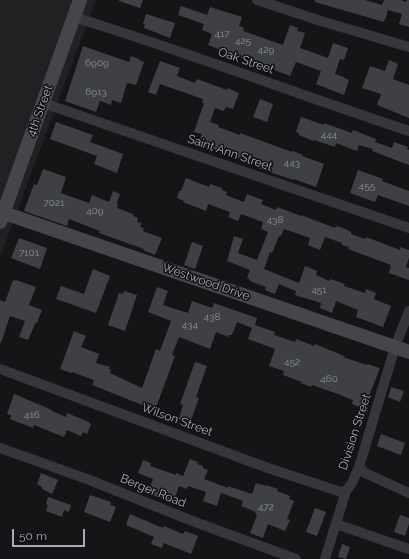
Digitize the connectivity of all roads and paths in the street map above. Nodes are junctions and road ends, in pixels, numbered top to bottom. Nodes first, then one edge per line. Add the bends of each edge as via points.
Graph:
1 (80, 0) edge
2 (257, 0) edge
3 (74, 17) junction
4 (409, 47) edge
5 (43, 103) junction
6 (409, 131) edge
7 (2, 217) edge
8 (409, 228) edge
9 (409, 311) edge
10 (395, 347) junction
11 (409, 352) edge
12 (0, 369) edge
13 (0, 448) edge
14 (358, 467) junction
15 (346, 491) junction
16 (409, 493) edge
17 (336, 524) junction
18 (409, 549) edge
19 (296, 559) edge
20 (325, 559) edge

1 - 3 street, 4th Street
2 - 4 street
3 - 5 street, 4th Street
3 - 6 street, Oak Street
5 - 7 street, 4th Street
5 - 8 street, Saint Ann Street
7 - 10 street, Westwood Drive
9 - 10 street, Division Street
10 - 11 street, Westwood Drive
10 - 14 street, Division Street
12 - 15 street, Wilson Street via 268,468 341,492
13 - 19 street, Berger Road
14 - 15 street, Division Street
14 - 16 street via 364,473
15 - 17 street, Division Street
17 - 18 street
17 - 20 street, Division Street

